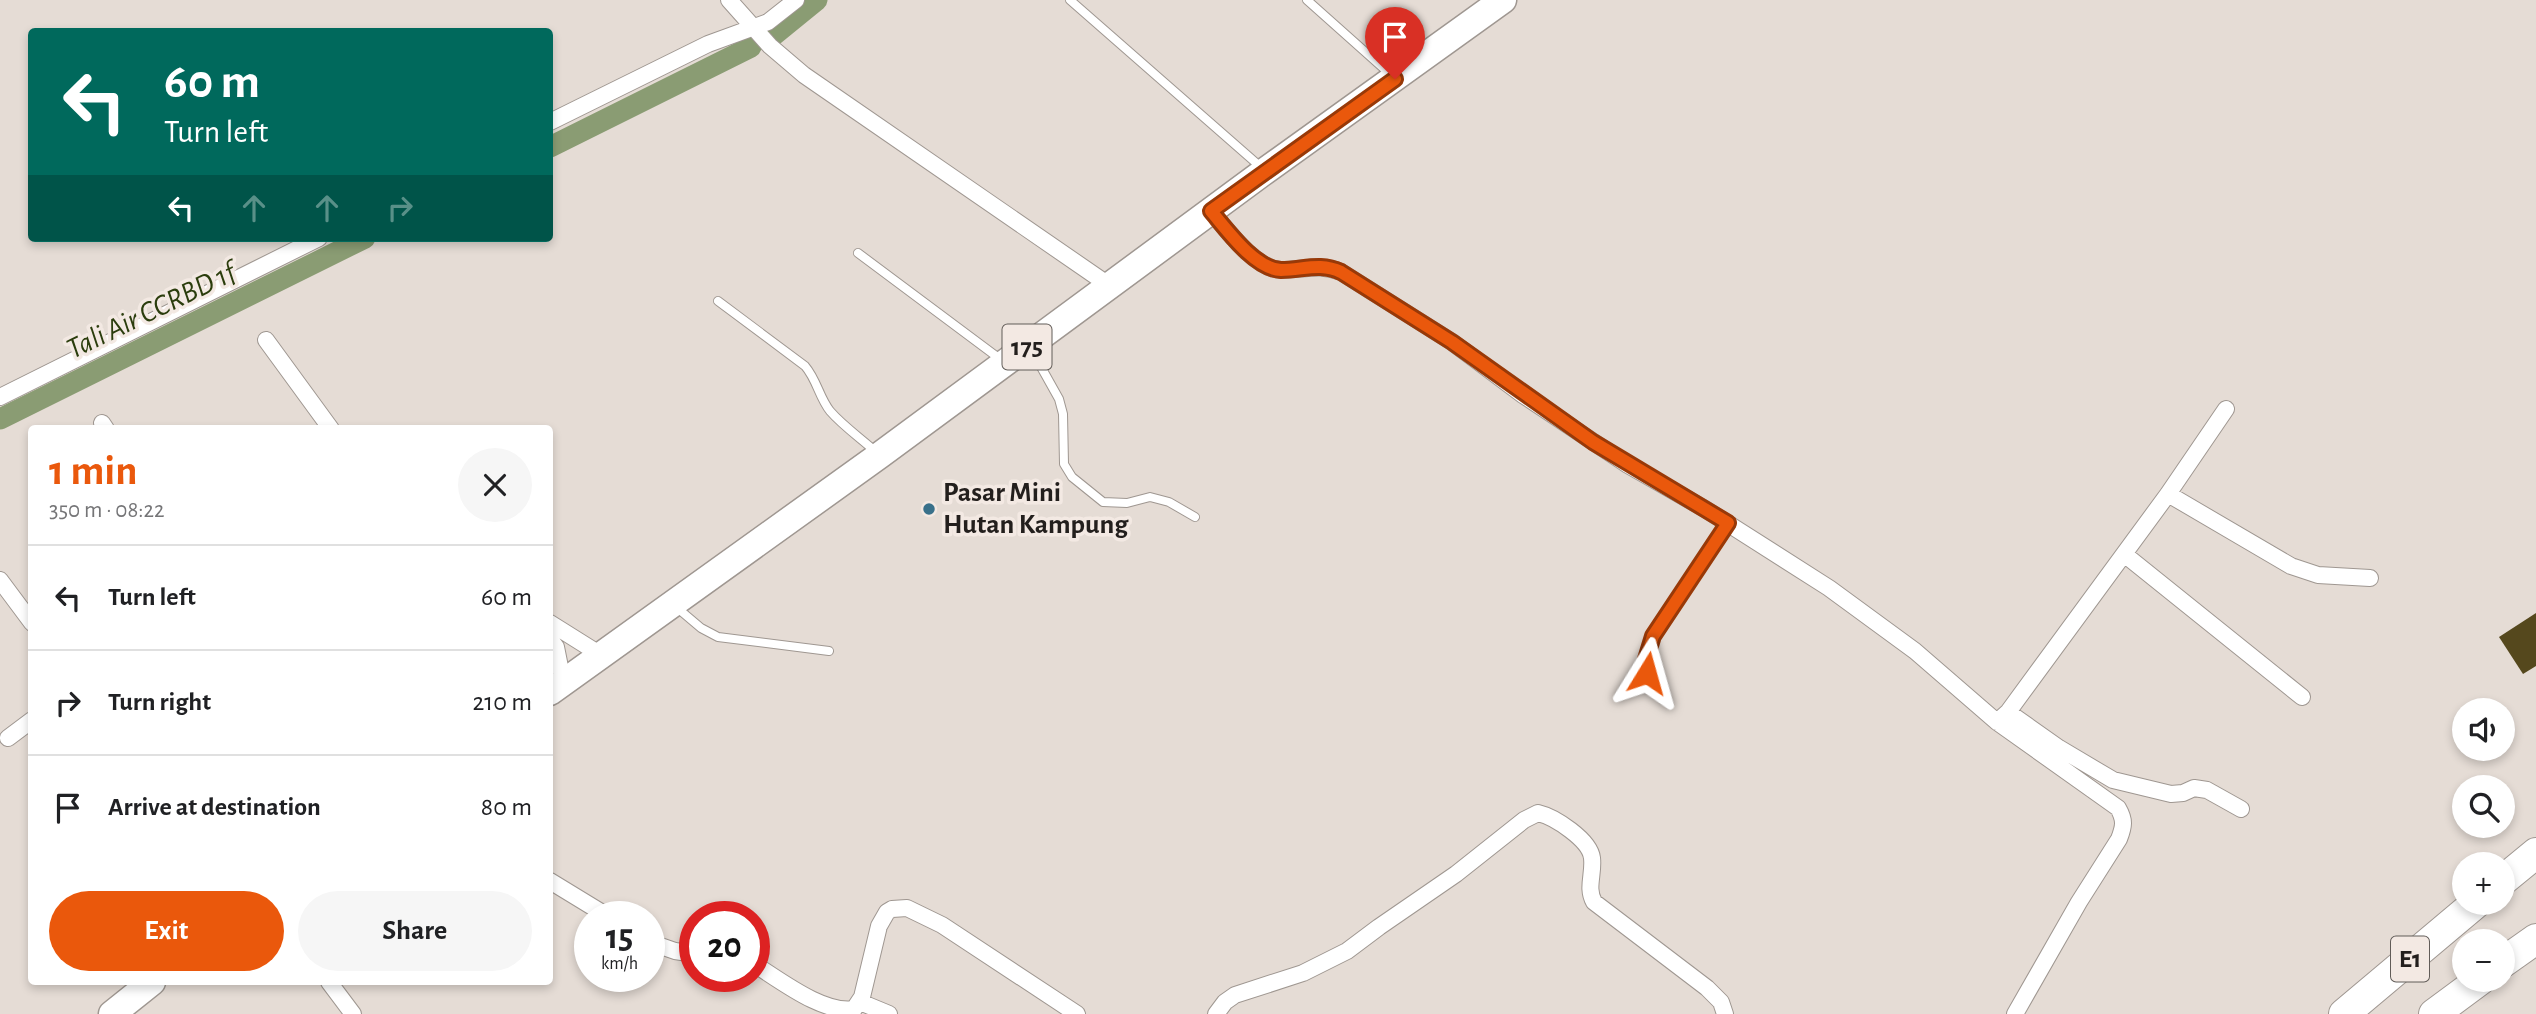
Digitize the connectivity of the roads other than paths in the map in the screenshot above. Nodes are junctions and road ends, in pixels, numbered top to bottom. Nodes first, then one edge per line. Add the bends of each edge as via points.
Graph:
1 (729, 0) edge
2 (796, 0) edge
3 (1070, 0) edge
4 (1307, 0) edge
5 (1503, 0) edge
6 (753, 26) junction
7 (1395, 79) junction
8 (553, 121) edge
9 (1265, 171) junction
10 (1211, 211) junction
11 (311, 242) edge
12 (858, 253) dead end
13 (1110, 286) junction
14 (718, 301) dead end
15 (266, 340) dead end
16 (1029, 346) junction
17 (1005, 363) junction
18 (0, 397) edge
19 (2226, 409) dead end
20 (328, 425) edge
21 (880, 455) junction
22 (2168, 494) junction
23 (1195, 517) dead end
24 (1728, 523) junction
25 (2124, 554) junction
26 (2370, 578) dead end
27 (0, 580) edge
28 (673, 604) junction
29 (28, 618) edge
30 (553, 625) edge
31 (553, 643) edge
32 (829, 652) dead end
33 (601, 655) junction
34 (1647, 673) dead end
35 (556, 687) edge
36 (2302, 697) dead end
37 (2002, 717) junction
38 (28, 723) edge
39 (8, 738) dead end
40 (2241, 809) dead end
41 (2536, 853) edge
42 (2515, 870) edge
43 (553, 883) edge
44 (583, 901) edge
45 (2462, 915) edge
46 (2536, 939) edge
47 (2515, 954) edge
48 (770, 974) edge
49 (148, 985) edge
50 (331, 985) edge
51 (2464, 992) edge
52 (860, 1002) junction
53 (112, 1014) edge
54 (354, 1014) edge
55 (888, 1014) edge
56 (1077, 1014) edge
57 (1216, 1014) edge
58 (1725, 1014) edge
59 (2015, 1014) edge
60 (2344, 1014) edge
61 (2434, 1014) edge

1 - 6 street
2 - 6 street via 768,22
3 - 9 lane
4 - 7 lane
5 - 7 main road, 175
6 - 8 street
6 - 13 street via 804,75
7 - 9 main road, 175
9 - 10 main road, 175
10 - 13 main road, 175
10 - 24 street via 1262,264 1283,270 1324,266 1341,272 1452,342 1596,445
11 - 18 street
12 - 17 lane
13 - 16 main road, 175
14 - 21 lane via 805,366 830,410
15 - 20 street
16 - 17 main road, 175
16 - 23 lane via 1059,398 1064,464 1072,477 1103,502 1127,503 1150,497
17 - 21 main road, 175
19 - 22 street
21 - 28 main road, 175
22 - 25 street
22 - 26 street via 2291,566 2318,575
24 - 34 lane via 1653,636
24 - 37 street via 1879,623
25 - 36 street
25 - 37 street
27 - 29 street
28 - 32 lane via 718,638
28 - 33 main road, 175
30 - 33 street
31 - 35 street
33 - 35 main road, 175
37 - 40 street via 2113,780 2171,794 2207,790
37 - 59 street via 2109,800 2124,818 2119,839
38 - 39 street
41 - 42 highway
43 - 44 street
45 - 60 highway, E1
46 - 47 highway
48 - 52 street via 828,1008 849,1010
49 - 53 main road
50 - 54 street
51 - 61 highway, E1
52 - 55 street
52 - 56 street via 878,926 887,912 898,907 942,925
57 - 58 street via 1236,995 1303,973 1347,951 1538,813 1559,822 1590,850 1594,902 1707,989 1721,1002

